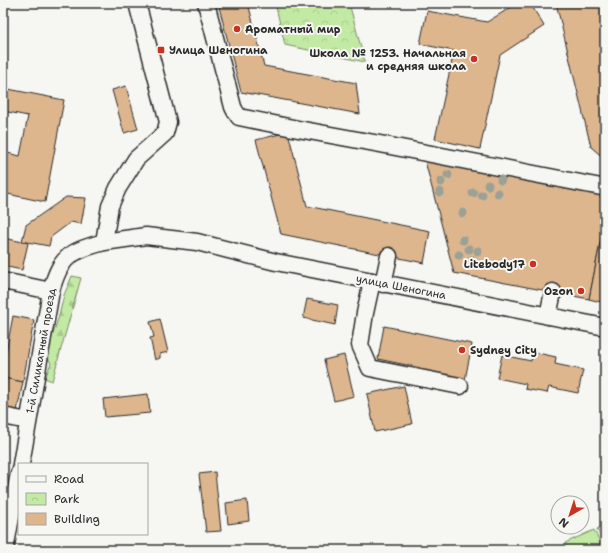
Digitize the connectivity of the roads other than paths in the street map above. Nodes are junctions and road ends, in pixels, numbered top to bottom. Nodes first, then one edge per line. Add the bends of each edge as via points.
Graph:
1 (137, 3) edge
2 (206, 3) edge
3 (605, 186) edge
4 (104, 242) junction
5 (198, 242) joint
6 (389, 256) dead end
7 (3, 282) edge
8 (378, 283) junction
9 (51, 291) junction
10 (553, 292) dead end
11 (548, 316) junction
12 (605, 328) edge
13 (460, 386) dead end
14 (3, 416) edge
15 (28, 422) junction
16 (20, 463) edge
17 (18, 478) edge
18 (5, 550) edge

1 - 4 street via 168,122 165,133 136,159 118,188 110,206
2 - 3 street via 237,115
4 - 5 street, 1-й Силикатный проезд via 146,236
4 - 9 street, 1-й Силикатный проезд via 82,248 63,261
5 - 8 street, улица Шеногина via 276,262
6 - 8 street
7 - 9 street
8 - 11 street, улица Шеногина
8 - 13 street via 365,313 360,345 370,368
9 - 15 street, 1-й Силикатный проезд
10 - 11 street
11 - 12 street, улица Шеногина
14 - 15 street
15 - 16 street, 1-й Силикатный проезд
17 - 18 street

